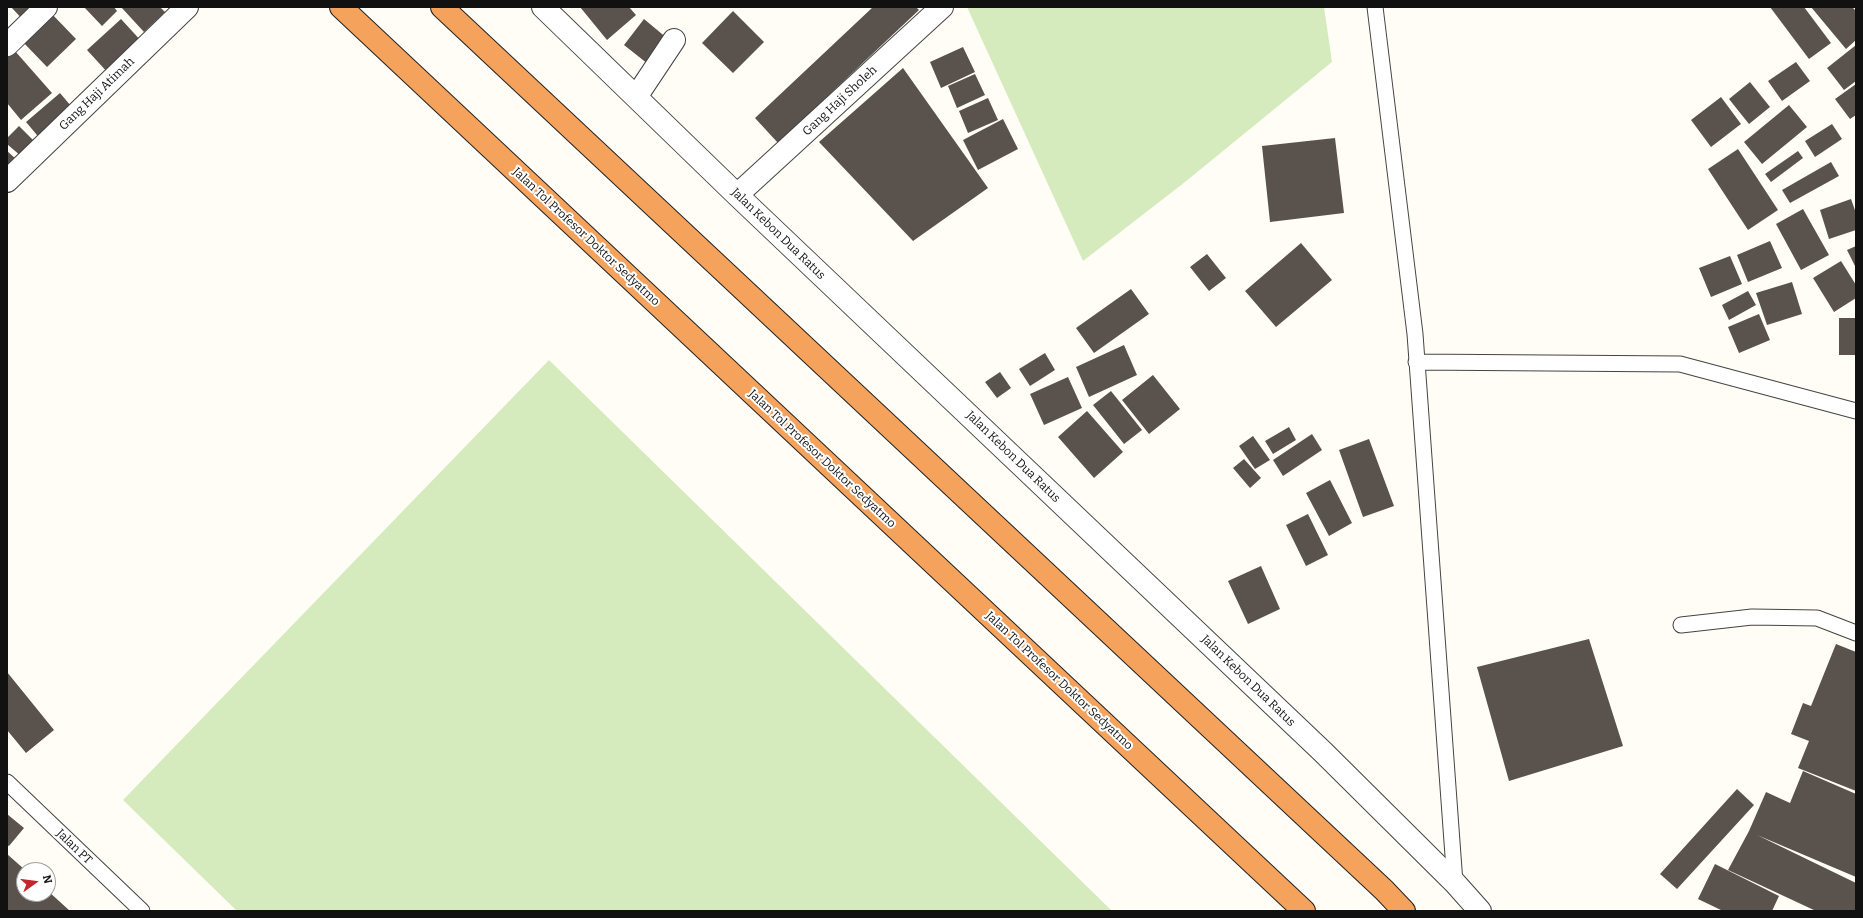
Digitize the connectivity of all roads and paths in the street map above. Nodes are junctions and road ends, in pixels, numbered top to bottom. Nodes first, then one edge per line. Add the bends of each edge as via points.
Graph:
1 (46, 7) edge
2 (187, 7) edge
3 (341, 7) edge
4 (442, 7) edge
5 (543, 7) edge
6 (942, 7) edge
7 (1375, 7) edge
8 (674, 40) dead end
9 (7, 44) edge
10 (636, 97) junction
11 (7, 181) edge
12 (737, 195) junction
13 (1416, 362) junction
14 (1856, 411) edge
15 (1680, 625) dead end
16 (1856, 633) edge
17 (7, 782) edge
18 (1454, 883) junction
19 (142, 911) edge
20 (1304, 911) edge
21 (1404, 911) edge
22 (1480, 911) edge

1 - 9 street
2 - 11 street, Gang Haji Atimah
3 - 20 highway, Jalan Tol Profesor Doktor Sedyatmo
4 - 21 highway via 1373,879
5 - 10 street, Jalan Kebon Dua Ratus
6 - 12 street, Gang Haji Sholeh
7 - 13 lane via 1415,334
8 - 10 street
10 - 12 street, Jalan Kebon Dua Ratus
12 - 18 street, Jalan Kebon Dua Ratus via 1317,746
13 - 14 lane via 1680,364
13 - 18 lane
15 - 16 lane via 1752,617 1816,618
17 - 19 lane, Jalan PT
18 - 22 street, Jalan Kebon Dua Ratus

